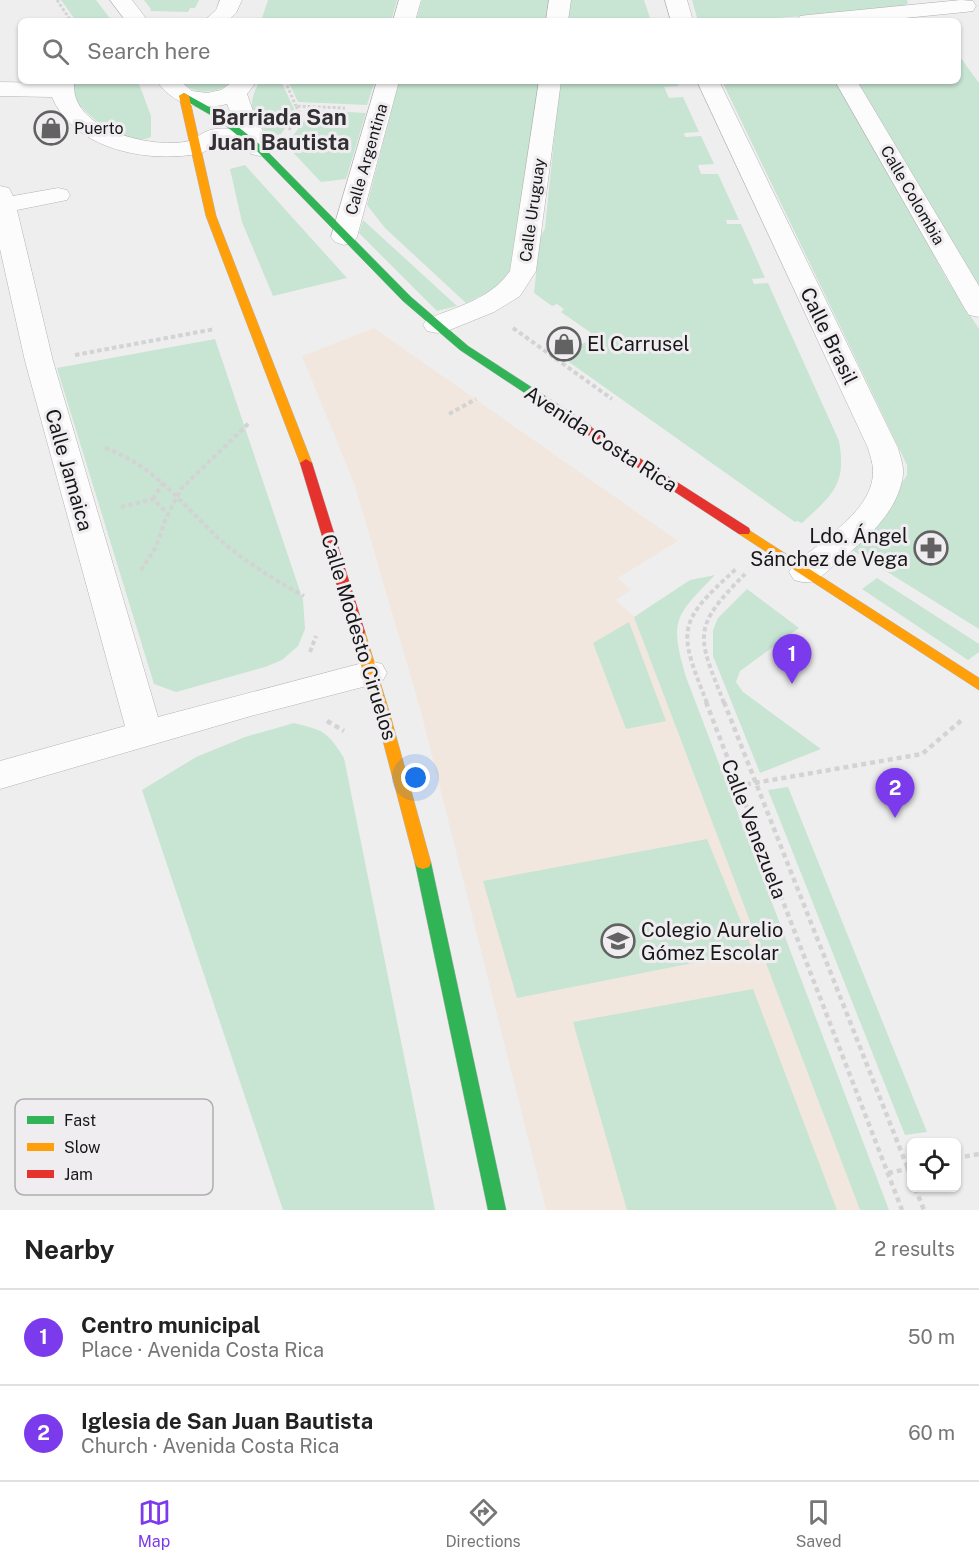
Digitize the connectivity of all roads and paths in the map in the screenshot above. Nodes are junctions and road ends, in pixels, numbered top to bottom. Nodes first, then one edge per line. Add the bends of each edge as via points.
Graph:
1 (57, 0) edge
2 (121, 0) edge
3 (410, 0) edge
4 (560, 0) edge
5 (676, 0) edge
6 (968, 10) edge
7 (69, 18) edge
8 (135, 18) edge
9 (405, 18) edge
10 (558, 18) edge
11 (681, 18) edge
12 (852, 18) edge
13 (286, 84) edge
14 (387, 84) edge
15 (550, 84) edge
16 (709, 84) edge
17 (848, 84) edge
18 (63, 85) edge
19 (176, 88) edge
20 (240, 88) edge
21 (0, 89) edge
22 (297, 106) dead end
23 (219, 116) junction
24 (251, 142) junction
25 (197, 147) junction
26 (58, 195) dead end
27 (2, 199) edge
28 (344, 237) junction
29 (979, 309) edge
30 (436, 325) junction
31 (221, 328) dead end
32 (39, 361) junction
33 (476, 399) dead end
34 (449, 414) dead end
35 (257, 430) dead end
36 (60, 438) junction
37 (163, 483) junction
38 (177, 497) junction
39 (153, 499) junction
40 (168, 514) junction
41 (82, 516) junction
42 (774, 552) junction
43 (750, 569) junction
44 (805, 573) junction
45 (105, 597) junction
46 (306, 597) dead end
47 (317, 633) dead end
48 (301, 659) dead end
49 (370, 673) junction
50 (979, 685) edge
51 (968, 714) dead end
52 (321, 718) dead end
53 (346, 733) dead end
54 (145, 734) junction
55 (0, 775) edge
56 (755, 783) junction
57 (737, 786) junction
58 (979, 1154) edge
59 (961, 1157) edge
60 (907, 1161) edge
61 (907, 1169) edge
62 (888, 1173) junction
63 (917, 1192) edge
64 (497, 1210) edge
65 (902, 1210) edge
66 (924, 1210) edge

1 - 7 path
2 - 8 street
3 - 9 street
4 - 10 street
5 - 11 street
6 - 12 street
13 - 22 path
14 - 28 street, Calle Argentina
15 - 30 street, Calle Uruguay via 524,271 511,290 484,306
16 - 44 street, Calle Brasil via 884,448 888,473 875,507
17 - 29 street, Calle Colombia
18 - 21 street
18 - 25 street via 65,103 78,118 110,138 146,149
19 - 20 street via 203,100 218,99
19 - 23 street, Avenida Costa Rica
19 - 25 street, Calle Modesto Ciruelos
20 - 23 street
20 - 24 street, Avenida Costa Rica via 242,114
23 - 24 street, Avenida Costa Rica
23 - 25 street
24 - 25 street via 215,136
24 - 28 street, Avenida Costa Rica
25 - 49 street, Calle Modesto Ciruelos via 211,216 304,458
26 - 27 street, Calle Jamaica
27 - 32 street, Calle Jamaica
28 - 30 street, Avenida Costa Rica
30 - 42 street, Avenida Costa Rica via 488,366
31 - 32 path
32 - 36 street, Calle Jamaica
33 - 34 path
35 - 38 path via 253,419
36 - 37 path via 116,450
36 - 41 street, Calle Jamaica
37 - 38 path
37 - 39 path
38 - 40 path
38 - 46 path via 229,547 275,581
39 - 40 path
39 - 41 path
40 - 45 path via 156,547 137,576
41 - 45 street, Calle Jamaica
42 - 43 path
42 - 44 street, Avenida Costa Rica
43 - 56 path via 708,615 702,635 708,663
43 - 57 path, Calle Venezuela via 742,564 706,596 687,623 685,633 694,673
44 - 50 street, Avenida Costa Rica
45 - 54 street, Calle Jamaica
47 - 48 path via 310,652
49 - 54 street
49 - 64 street, Calle Modesto Ciruelos via 430,889
51 - 56 path via 922,754
52 - 53 path
54 - 55 street
56 - 57 path
56 - 60 path
57 - 62 path, Calle Venezuela
58 - 59 path
61 - 62 path
62 - 65 path, Calle Venezuela
63 - 66 path

